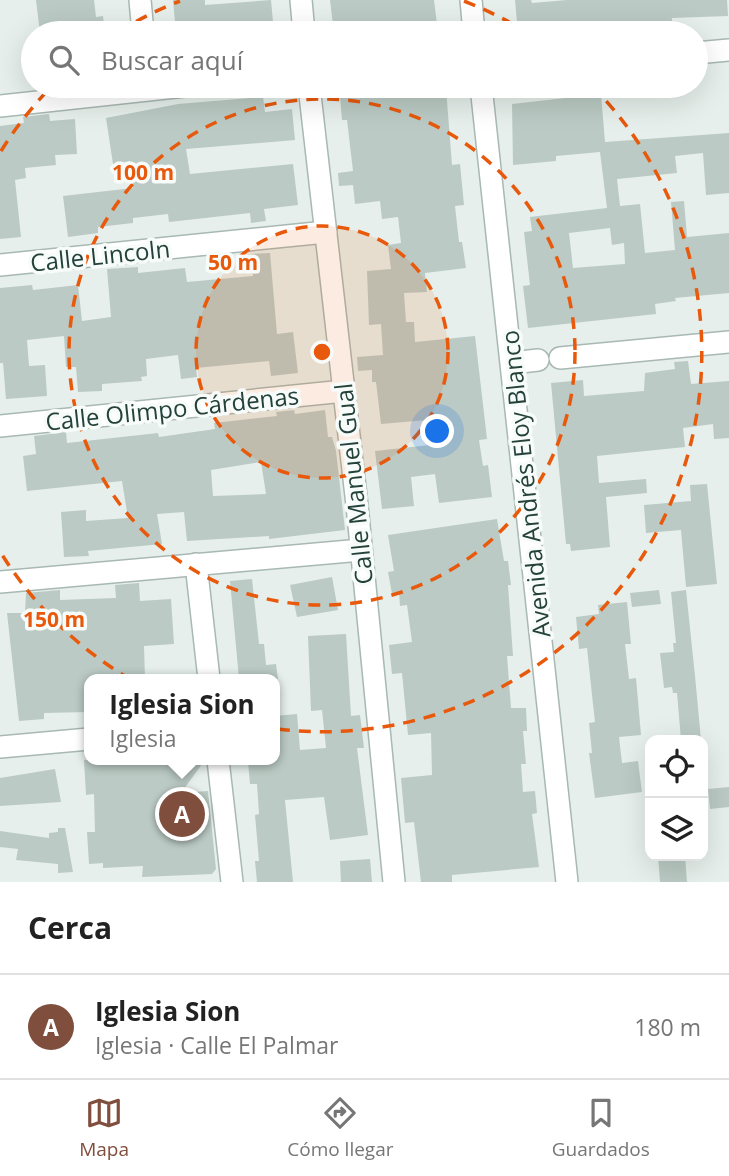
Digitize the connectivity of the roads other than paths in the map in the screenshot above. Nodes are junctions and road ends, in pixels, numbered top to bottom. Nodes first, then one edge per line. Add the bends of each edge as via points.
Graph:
1 (140, 0) edge
2 (301, 0) edge
3 (471, 0) edge
4 (142, 21) edge
5 (303, 21) edge
6 (473, 21) edge
7 (729, 50) edge
8 (708, 52) edge
9 (66, 98) edge
10 (310, 98) edge
11 (482, 98) edge
12 (0, 106) edge
13 (326, 232) junction
14 (0, 265) edge
15 (729, 342) edge
16 (560, 358) dead end
17 (538, 360) dead end
18 (512, 363) junction
19 (344, 391) junction
20 (0, 426) edge
21 (361, 550) junction
22 (196, 564) junction
23 (0, 582) edge
24 (208, 674) edge
25 (84, 739) edge
26 (0, 747) edge
27 (219, 765) edge
28 (232, 882) edge
29 (394, 882) edge
30 (567, 882) edge

1 - 4 street
2 - 5 street
3 - 6 street
7 - 8 street
9 - 12 street
10 - 13 street, Calle Manuel Gual
11 - 18 street, Avenida Andrés Eloy Blanco
13 - 14 street, Calle Lincoln
13 - 19 street, Calle Manuel Gual
15 - 16 street
17 - 18 street
18 - 30 street, Avenida Andrés Eloy Blanco
19 - 20 street, Calle Olimpo Cárdenas
19 - 21 street, Calle Manuel Gual
21 - 22 street
21 - 29 street, Calle Manuel Gual
22 - 23 street
22 - 24 street
25 - 26 street
27 - 28 street

